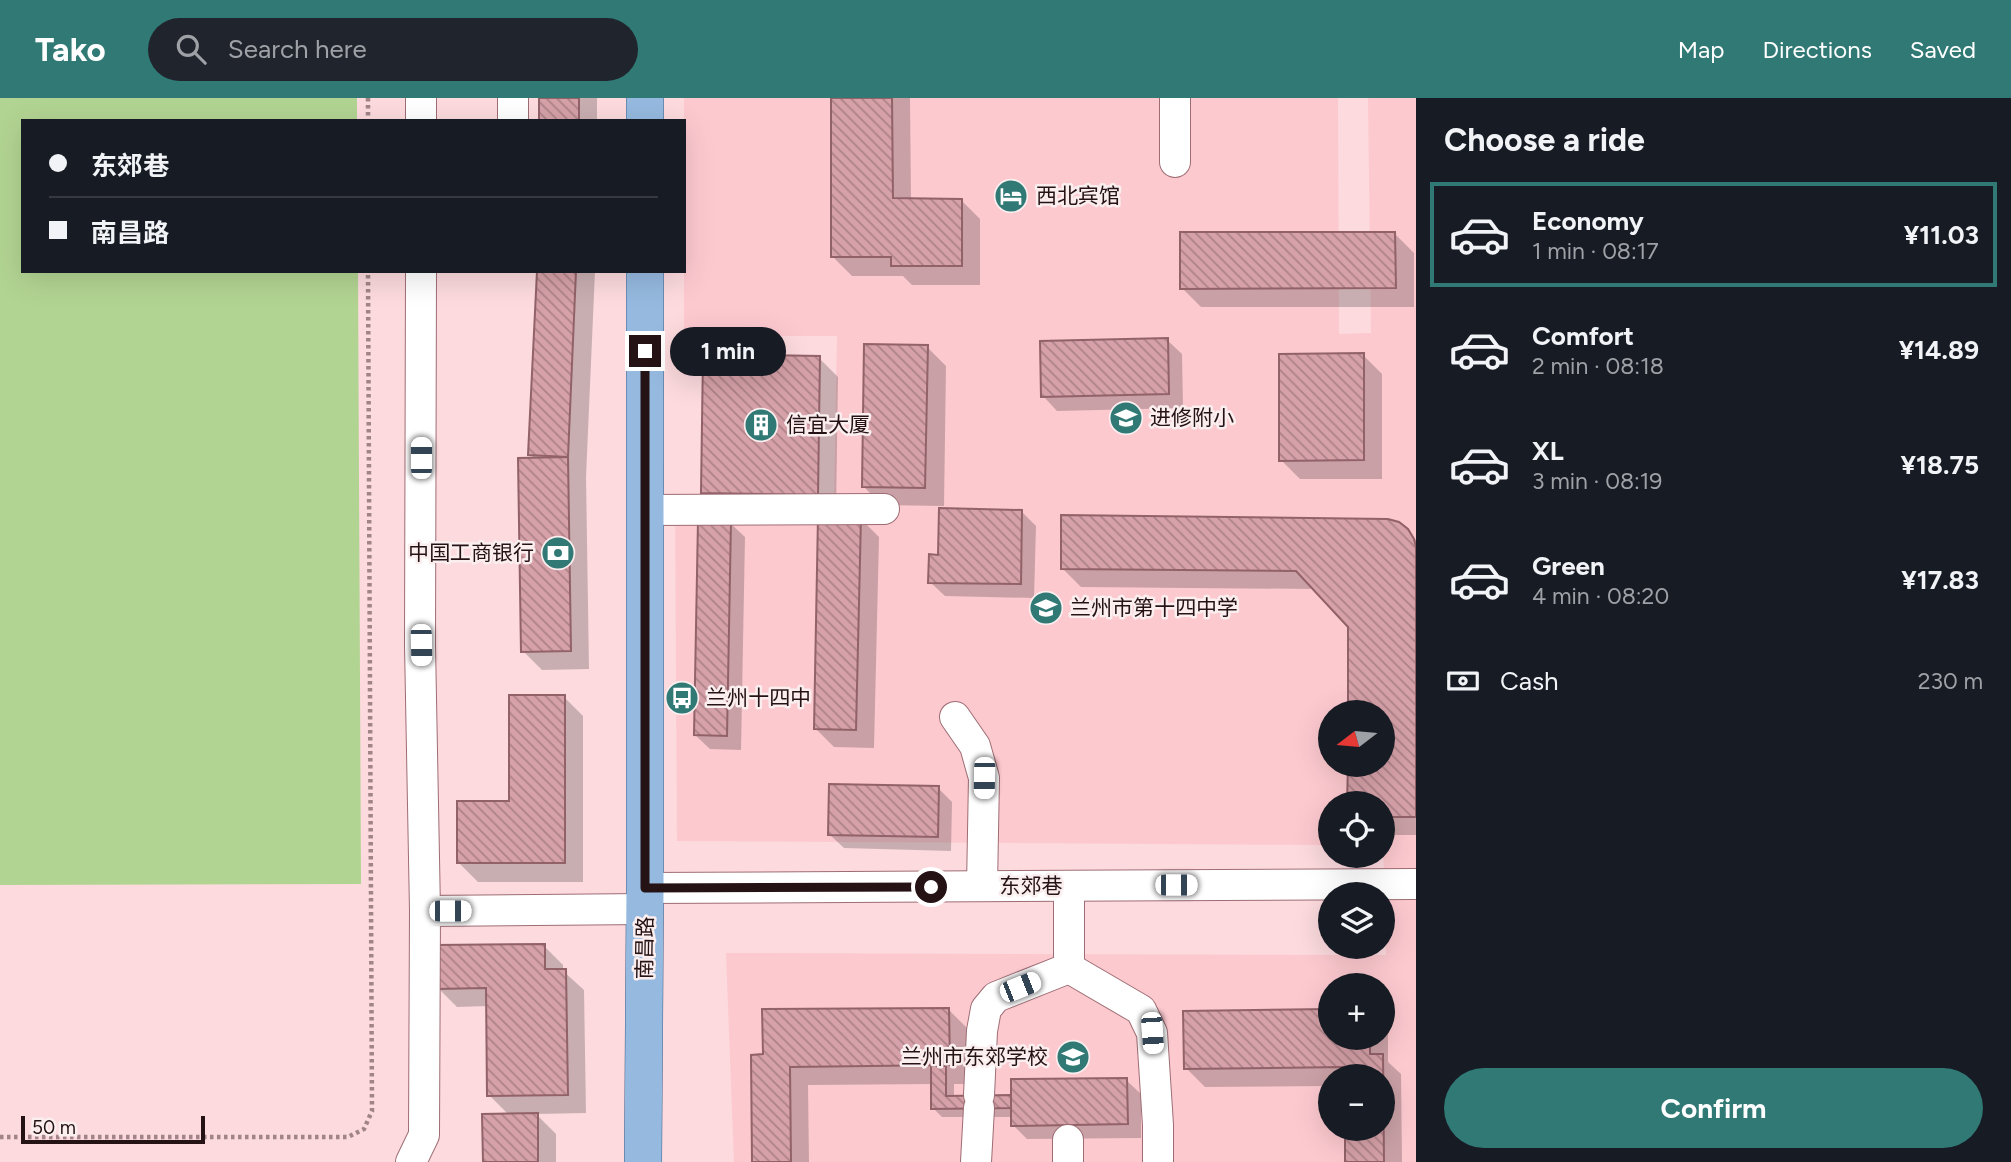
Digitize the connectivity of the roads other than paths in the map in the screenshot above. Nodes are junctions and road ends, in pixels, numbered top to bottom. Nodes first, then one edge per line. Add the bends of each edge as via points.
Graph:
1 (421, 98) edge
2 (513, 98) edge
3 (645, 98) edge
4 (1175, 98) edge
5 (421, 119) edge
6 (513, 119) edge
7 (645, 119) edge
8 (1175, 162) dead end
9 (421, 273) edge
10 (645, 273) edge
11 (884, 509) dead end
12 (645, 510) junction
13 (955, 717) dead end
14 (1416, 884) edge
15 (982, 886) junction
16 (1069, 886) junction
17 (645, 898) junction
18 (425, 911) junction
19 (1069, 968) junction
20 (411, 1162) edge
21 (643, 1162) edge
22 (976, 1162) edge
23 (1158, 1162) edge

1 - 5 street
2 - 6 street
3 - 7 main road
4 - 8 street
9 - 18 street
10 - 12 main road, 南昌路
11 - 12 street
12 - 17 main road, 南昌路
13 - 15 street via 975,746 984,778
14 - 16 street, 东郊巷
15 - 16 street, 东郊巷
15 - 17 street, 东郊巷
16 - 19 street
17 - 18 street, 东郊巷
17 - 21 main road, 南昌路
18 - 20 street via 424,1135
19 - 22 street via 996,997 986,1009
19 - 23 street via 1140,1010 1152,1033

